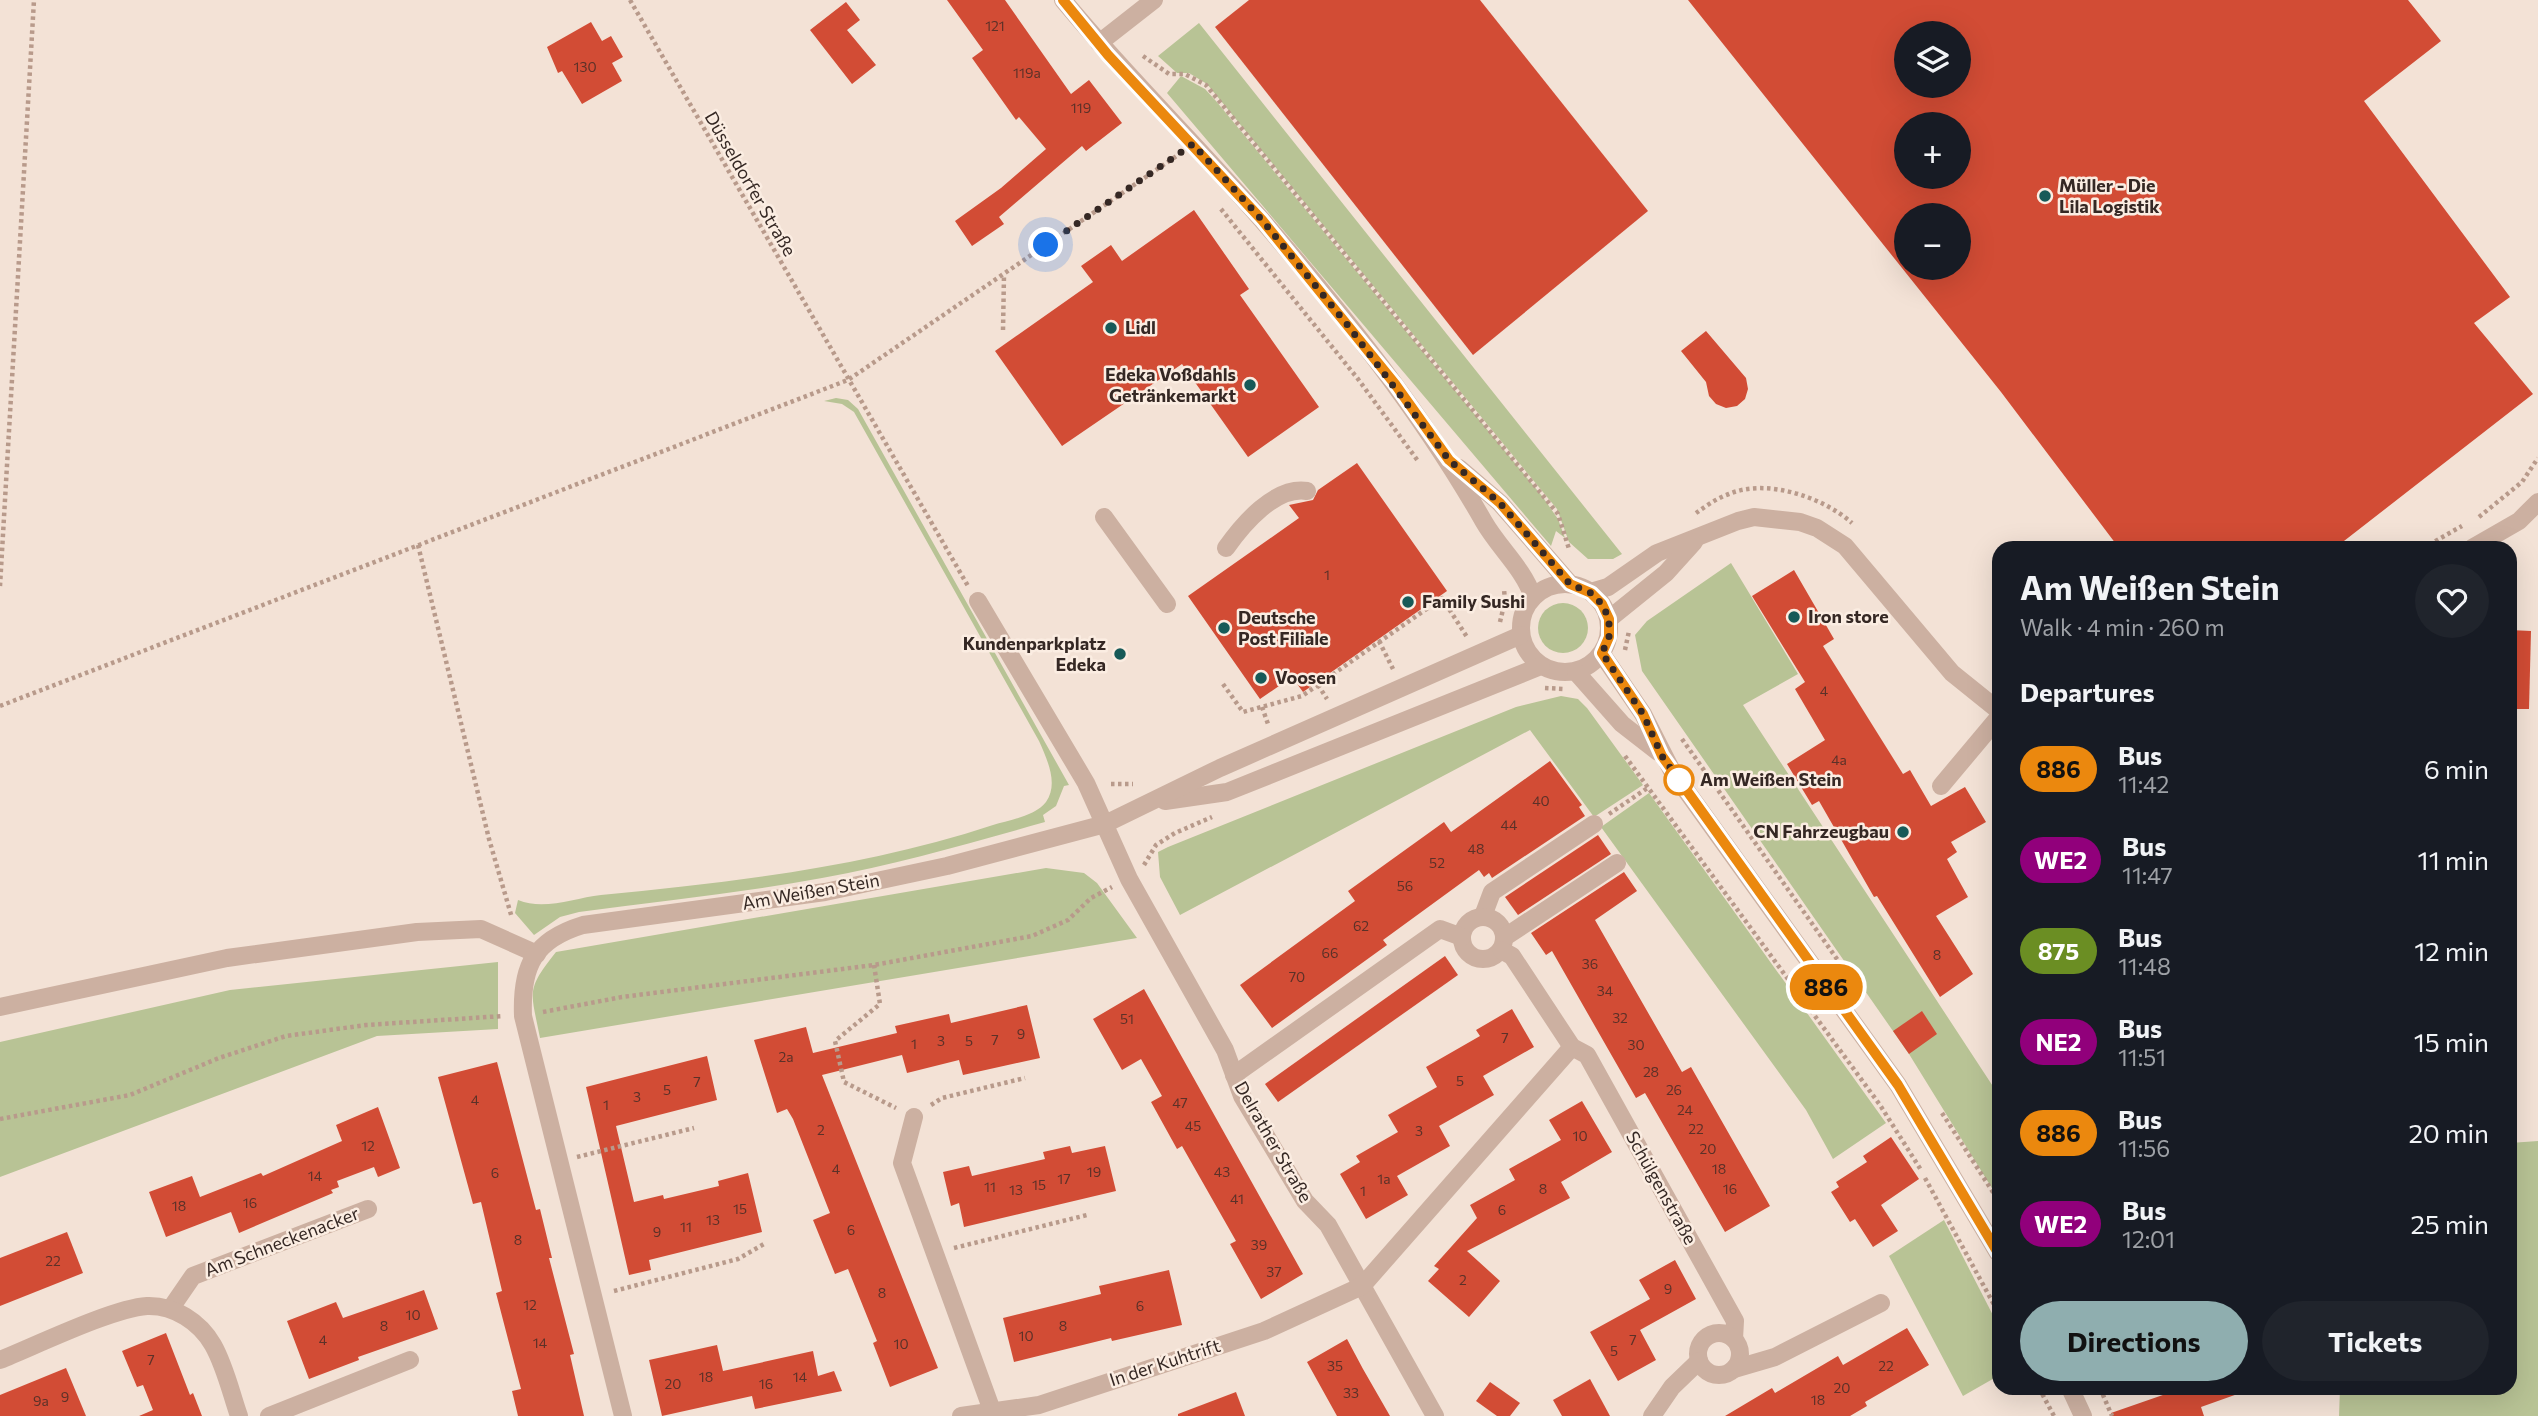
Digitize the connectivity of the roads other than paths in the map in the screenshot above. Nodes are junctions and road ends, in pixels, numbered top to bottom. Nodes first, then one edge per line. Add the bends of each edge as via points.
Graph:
1 (1063, 0) edge
2 (1154, 0) edge
3 (1098, 43) junction
4 (1449, 460) junction
5 (1307, 491) dead end
6 (2538, 502) edge
7 (1104, 517) dead end
8 (1697, 539) junction
9 (2484, 541) edge
10 (1226, 548) dead end
11 (1570, 584) junction
12 (1591, 593) junction
13 (1534, 597) junction
14 (978, 601) road end
15 (1167, 604) dead end
16 (1609, 619) junction
17 (1513, 639) junction
18 (1602, 653) junction
19 (1541, 666) junction
20 (1576, 672) junction
21 (1992, 705) edge
22 (1992, 725) edge
23 (1667, 764) junction
24 (1941, 786) dead end
25 (1151, 803) junction
26 (1105, 824) junction
27 (1594, 824) road end
28 (1617, 863) dead end
29 (1483, 916) junction
30 (1462, 937) junction
31 (1503, 944) junction
32 (530, 951) junction
33 (0, 1007) edge
34 (1572, 1047) junction
35 (1234, 1075) junction
36 (914, 1117) road end
37 (368, 1209) dead end
38 (1992, 1243) edge
39 (1362, 1286) junction
40 (1881, 1303) dead end
41 (171, 1308) junction
42 (1734, 1339) junction
43 (0, 1360) edge
44 (410, 1360) dead end
45 (1699, 1362) junction
46 (1734, 1369) junction
47 (2073, 1395) edge
48 (993, 1413) edge
49 (239, 1416) edge
50 (269, 1416) edge
51 (623, 1416) edge
52 (961, 1416) edge
53 (1435, 1416) edge
54 (1652, 1416) edge
55 (2083, 1416) edge

1 - 3 street
2 - 3 street
3 - 4 street via 1262,220
4 - 11 street via 1500,503
4 - 13 street
5 - 10 street via 1297,489 1274,500 1240,528
6 - 9 street via 2519,521
7 - 15 street
8 - 12 street via 1657,553 1608,587
8 - 16 street via 1666,573
8 - 21 street via 1754,517 1800,522 1831,536 1858,559 1952,673
11 - 12 street
11 - 13 street via 1549,587
12 - 16 street
13 - 17 street
14 - 26 street, Delrather Straße via 1086,783
16 - 18 street via 1609,637
17 - 19 street
17 - 25 street, Am Weißen Stein
18 - 20 street
18 - 23 street via 1643,714
19 - 20 street
19 - 25 street, Am Weißen Stein via 1227,792
20 - 23 street via 1622,724
22 - 24 street
23 - 38 street via 1898,1085
25 - 26 street, Am Weißen Stein
26 - 32 street, Am Weißen Stein via 947,866 825,892 583,925
26 - 35 street, Delrather Straße
27 - 29 street via 1492,892
28 - 31 street
29 - 30 street via 1468,923
29 - 31 street, Schülgenstraße via 1498,922
30 - 31 street via 1466,950 1477,958 1490,958
30 - 35 street via 1440,929
31 - 34 street, Schülgenstraße
32 - 33 street via 481,929 417,932 226,958
32 - 51 street, Am Weißen Stein via 522,991 523,1016
34 - 39 street
34 - 42 street, Schülgenstraße via 1587,1055 1735,1321
35 - 39 street, Delrather Straße via 1305,1201 1328,1225
36 - 48 street via 902,1163
37 - 41 street, Am Schneckenacker via 193,1276
39 - 48 street, In der Kuhtrift via 1264,1331 1039,1405
39 - 53 street, Delrather Straße
40 - 46 street via 1775,1357
41 - 43 street via 146,1306 119,1313
41 - 49 street via 197,1323 213,1345
42 - 45 street via 1721,1333 1707,1336 1698,1347
42 - 46 street via 1740,1357
44 - 50 street
45 - 46 street via 1714,1375
45 - 54 street via 1672,1387
47 - 55 street
48 - 52 street, In der Kuhtrift

